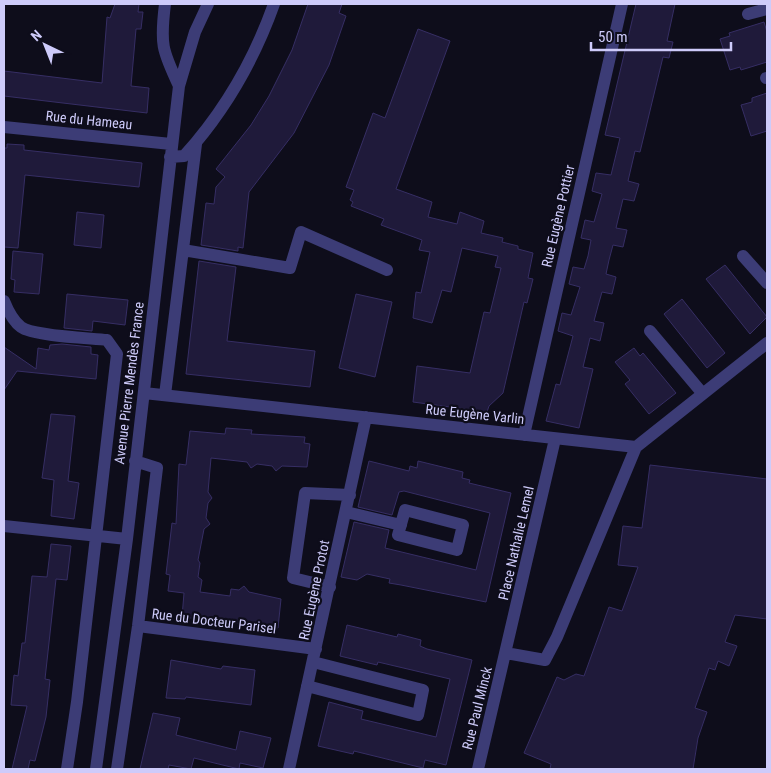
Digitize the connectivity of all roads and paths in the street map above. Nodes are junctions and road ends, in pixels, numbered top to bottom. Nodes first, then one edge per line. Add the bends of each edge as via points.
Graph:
1 (164, 4) edge
2 (208, 4) edge
3 (274, 4) edge
4 (622, 4) edge
5 (767, 8) edge
6 (748, 14) dead end
7 (180, 86) junction
8 (4, 127) edge
9 (171, 144) junction
10 (196, 144) junction
11 (170, 158) junction
12 (183, 250) junction
13 (743, 256) dead end
14 (387, 270) dead end
15 (767, 284) edge
16 (4, 301) edge
17 (650, 330) dead end
18 (767, 343) edge
19 (144, 393) junction
20 (703, 394) junction
21 (165, 395) junction
22 (366, 417) junction
23 (524, 435) junction
24 (555, 439) junction
25 (636, 447) junction
26 (135, 461) junction
27 (350, 495) junction
28 (346, 512) junction
29 (401, 525) junction
30 (4, 526) edge
31 (95, 535) junction
32 (127, 539) junction
33 (330, 587) junction
34 (138, 626) junction
35 (316, 649) junction
36 (506, 654) junction
37 (313, 662) junction
38 (307, 686) junction
39 (67, 769) edge
40 (96, 769) edge
41 (117, 769) edge
42 (289, 769) edge
43 (478, 769) edge

1 - 7 street via 161,35 165,55
2 - 7 street, Avenue Pierre Mendès France via 195,32
3 - 10 street via 259,45 240,81
4 - 23 street, Rue Eugène Pottier
5 - 6 street
7 - 9 street, Avenue Pierre Mendès France
8 - 9 street, Rue du Hameau
9 - 11 street, Avenue Pierre Mendès France
10 - 11 street via 184,156
10 - 12 street
11 - 19 street, Avenue Pierre Mendès France
12 - 14 street via 290,268 302,232
12 - 21 street
13 - 15 street
16 - 31 street via 8,313 22,328 107,340 118,354
17 - 20 street
18 - 20 street
19 - 21 street, Rue Eugène Varlin
19 - 26 street, Avenue Pierre Mendès France
20 - 25 street
21 - 22 street, Rue Eugène Varlin
22 - 23 street, Rue Eugène Varlin
22 - 27 street, Rue Eugène Protot
23 - 24 street, Rue Eugène Varlin
24 - 25 street, Rue Eugène Varlin
24 - 36 street, Place Nathalie Lemel
25 - 36 street via 545,660
26 - 32 street, Avenue Pierre Mendès France
26 - 34 street via 157,468
27 - 28 street, Rue Eugène Protot
27 - 33 street via 304,493 293,578
28 - 29 street
28 - 33 street, Rue Eugène Protot
29 - 29 street via 398,535 456,550 463,525 405,510
30 - 31 street
31 - 32 street
31 - 39 street
32 - 40 street, Avenue Pierre Mendès France
33 - 35 street, Rue Eugène Protot
34 - 35 street, Rue du Docteur Parisel
34 - 41 street
35 - 37 street, Rue Eugène Protot
36 - 43 street, Rue Paul Minck
37 - 38 street, Rue Eugène Protot
37 - 38 street via 423,690 418,715
38 - 42 street, Rue Eugène Protot

